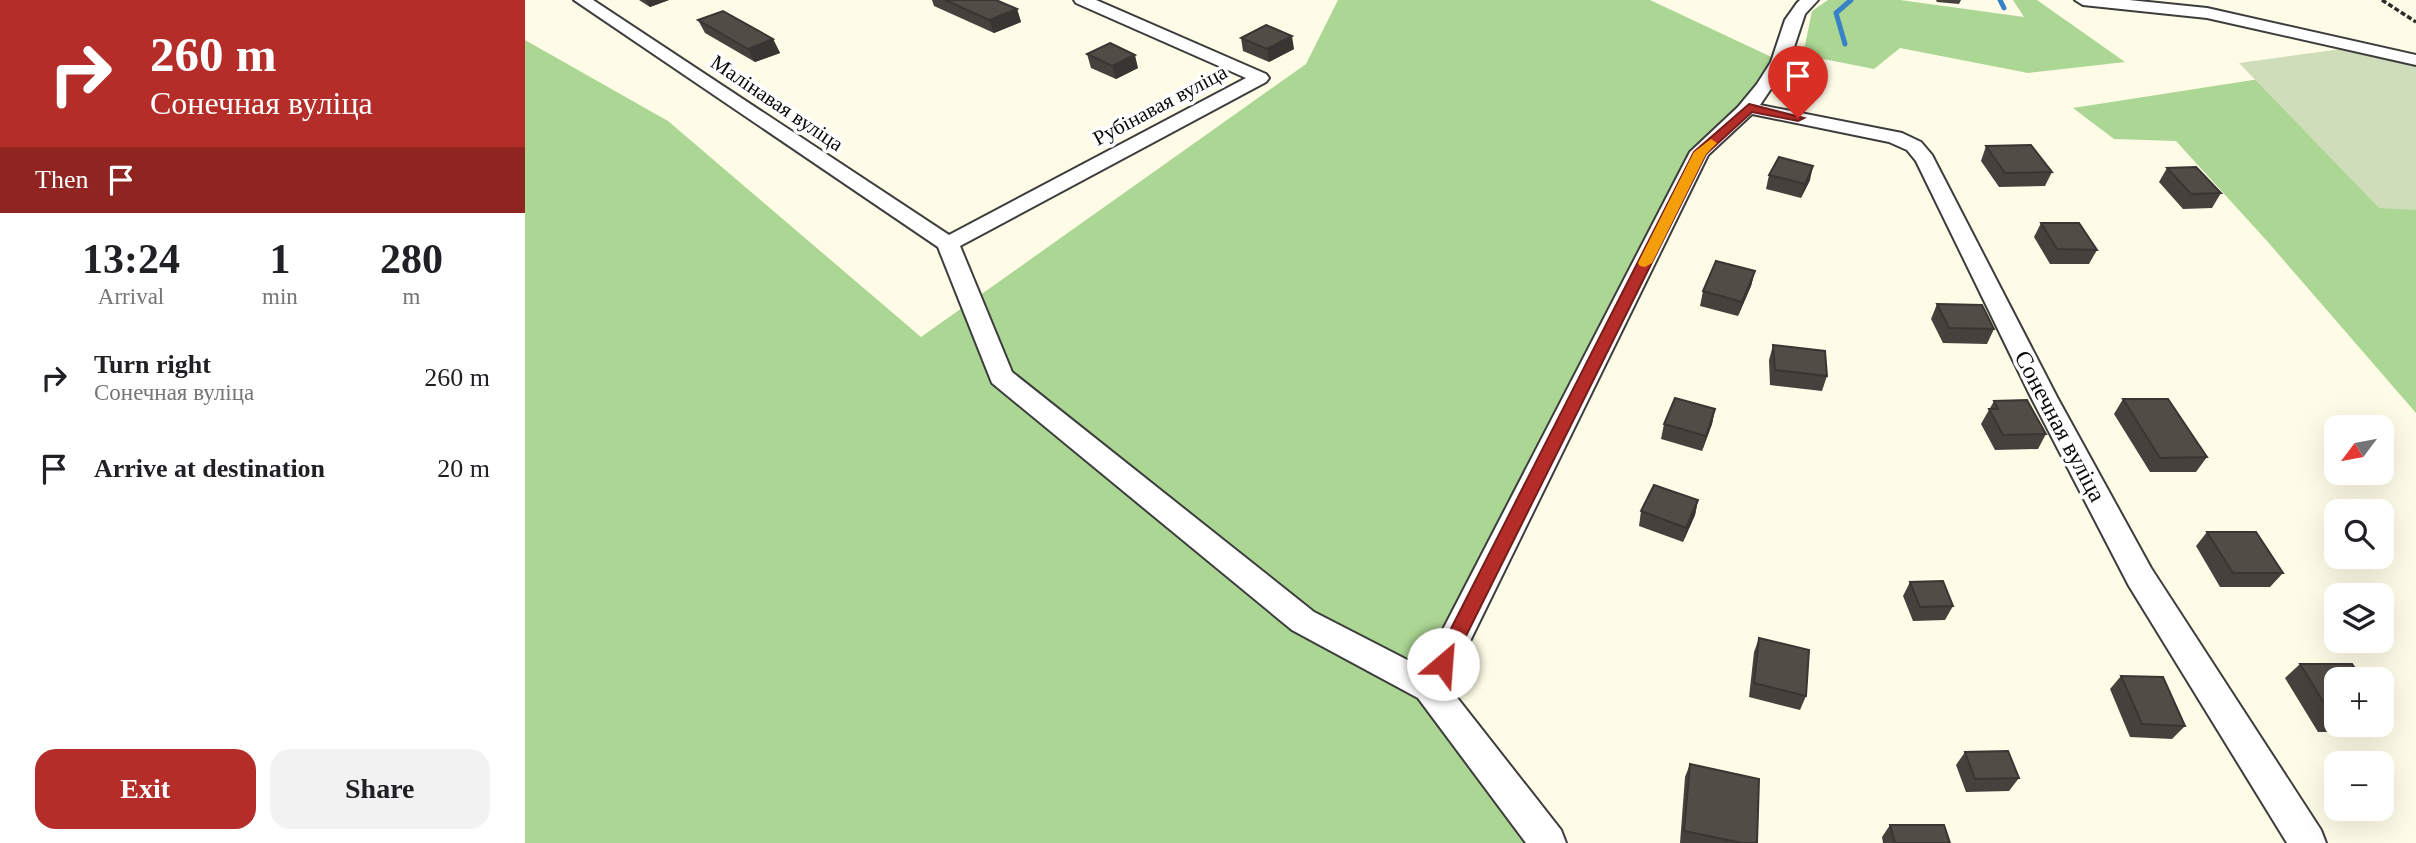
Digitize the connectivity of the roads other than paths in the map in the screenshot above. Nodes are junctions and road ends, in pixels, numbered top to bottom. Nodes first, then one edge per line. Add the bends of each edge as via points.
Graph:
1 (582, 0) edge
2 (1082, 0) edge
3 (1810, 0) edge
4 (2083, 0) edge
5 (2416, 60) edge
6 (1749, 108) junction
7 (948, 244) junction
8 (1430, 688) junction
9 (1548, 843) edge
10 (2308, 843) edge

1 - 7 street, Малінавая вуліца
2 - 7 street, Рубінавая вуліца via 1260,78
3 - 6 street via 1798,8 1780,61
4 - 5 street via 2207,13
6 - 8 street via 1700,152
6 - 10 street, Сонечная вуліца via 1895,137 1914,146 1925,159 2140,577
7 - 8 street via 1001,377 1303,621
8 - 9 street

